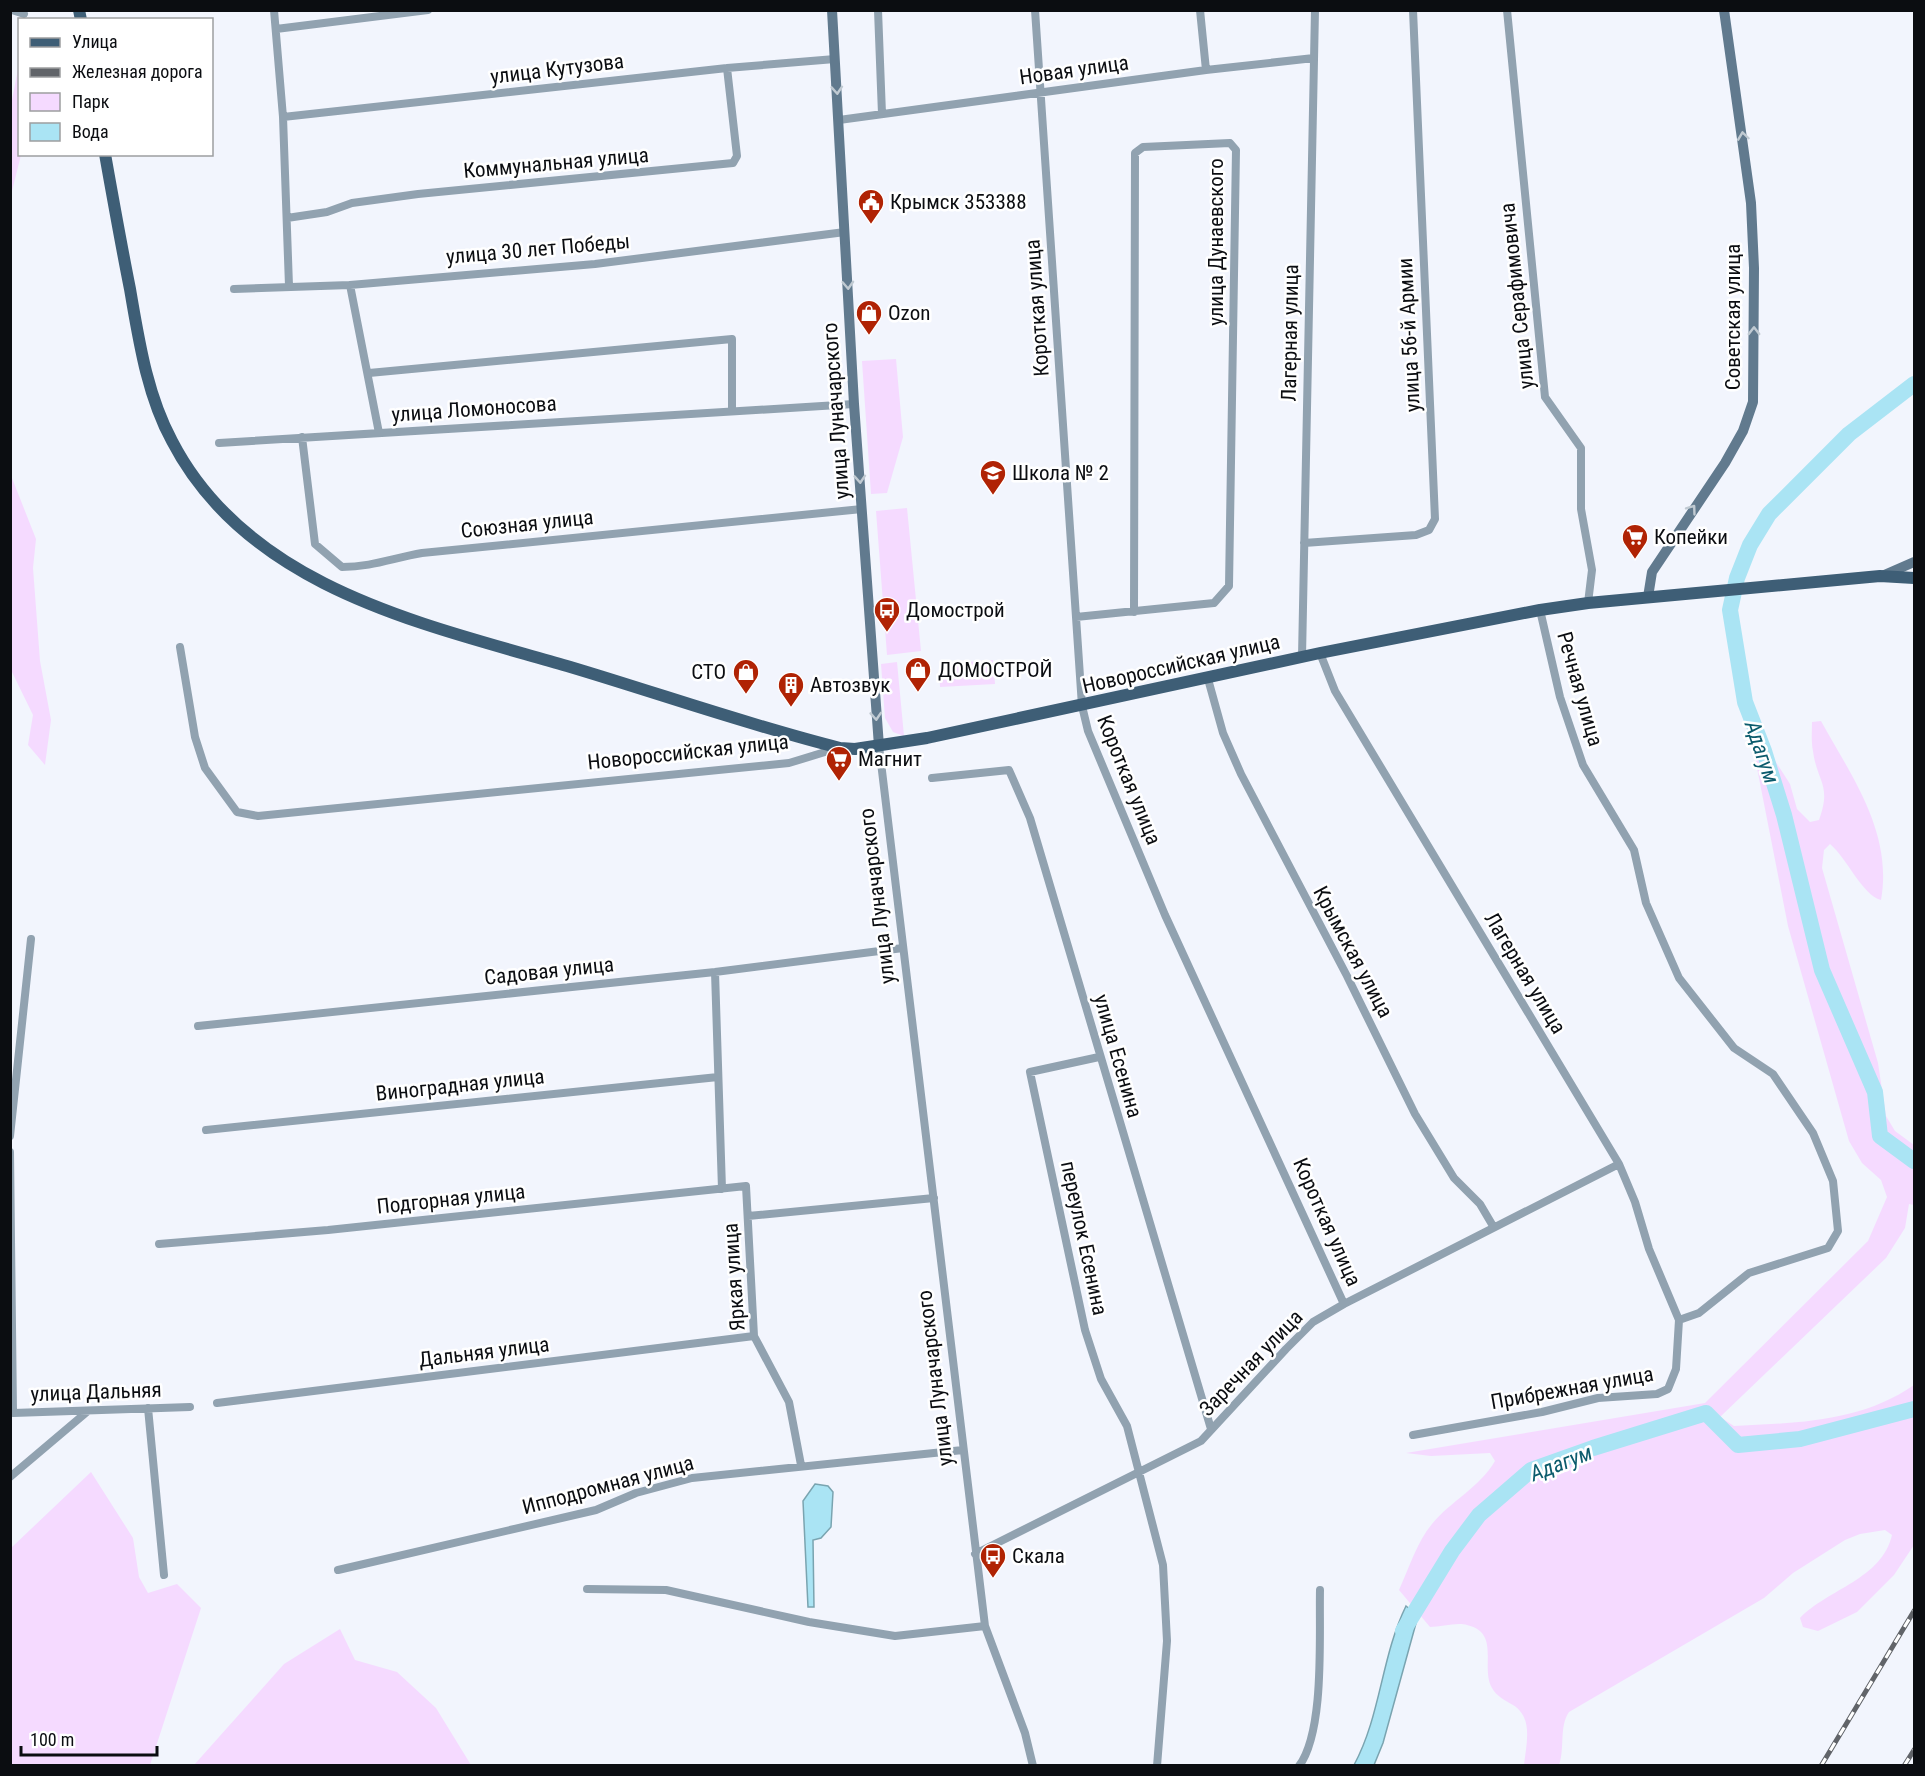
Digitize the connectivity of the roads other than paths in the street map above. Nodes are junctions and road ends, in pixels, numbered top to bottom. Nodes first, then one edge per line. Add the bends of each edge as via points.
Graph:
1 (12, 10) edge
2 (274, 10) edge
3 (428, 10) edge
4 (832, 10) edge
5 (878, 10) edge
6 (1035, 10) edge
7 (1200, 10) edge
8 (1315, 10) edge
9 (1413, 10) edge
10 (1507, 10) edge
11 (1724, 10) edge
12 (24, 14) dead end
13 (276, 29) junction
14 (835, 58) junction
15 (1314, 58) junction
16 (727, 68) junction
17 (1206, 70) junction
18 (1041, 93) junction
19 (882, 114) junction
20 (283, 117) junction
21 (839, 120) junction
22 (105, 156) edge
23 (287, 218) junction
24 (845, 232) junction
25 (350, 285) junction
26 (289, 286) junction
27 (234, 289) dead end
28 (369, 372) junction
29 (854, 404) junction
30 (732, 411) junction
31 (379, 433) junction
32 (302, 437) junction
33 (219, 443) dead end
34 (862, 509) junction
35 (1304, 543) junction
36 (1914, 562) edge
37 (1880, 576) junction
38 (1914, 578) edge
39 (1648, 597) junction
40 (1587, 603) junction
41 (1540, 610) junction
42 (1134, 612) junction
43 (1076, 617) junction
44 (180, 647) dead end
45 (1320, 653) junction
46 (1302, 657) junction
47 (1208, 679) junction
48 (1082, 706) junction
49 (879, 747) junction
50 (840, 748) junction
51 (932, 778) dead end
52 (31, 939) dead end
53 (903, 948) junction
54 (714, 972) junction
55 (198, 1026) dead end
56 (1099, 1056) junction
57 (718, 1077) junction
58 (206, 1130) dead end
59 (10, 1136) edge
60 (10, 1152) edge
61 (1618, 1164) junction
62 (746, 1186) joint
63 (722, 1189) junction
64 (934, 1198) junction
65 (748, 1216) junction
66 (1493, 1226) junction
67 (159, 1244) dead end
68 (1344, 1304) junction
69 (1679, 1320) junction
70 (754, 1336) junction
71 (218, 1403) dead end
72 (190, 1407) dead end
73 (148, 1408) junction
74 (88, 1411) junction
75 (1211, 1429) junction
76 (1413, 1435) dead end
77 (963, 1450) junction
78 (801, 1465) junction
79 (1139, 1474) junction
80 (10, 1477) edge
81 (975, 1554) junction
82 (338, 1570) dead end
83 (164, 1575) dead end
84 (587, 1589) dead end
85 (1320, 1590) dead end
86 (985, 1626) junction
87 (1033, 1766) edge
88 (1158, 1766) edge
89 (1299, 1766) edge

1 - 12 street
2 - 13 street
3 - 13 street
4 - 14 main road, улица Луначарского
5 - 19 street
6 - 18 street, Короткая улица
7 - 17 street
8 - 15 street, Лагерная улица
9 - 35 street, улица 56-й Армии via 1435,519 1429,530 1416,535
10 - 40 street, улица Серафимовича via 1545,397 1581,448 1581,509 1592,570
39 -> 11 main road, Советская улица via 1652,572 1725,463 1743,431 1753,402 1751,203
13 - 20 street
14 - 16 street, улица Кутузова
14 -> 21 main road, улица Луначарского
15 - 17 street, Новая улица
15 - 35 street, Лагерная улица
16 - 20 street, улица Кутузова
16 - 23 street, Коммунальная улица via 737,156 733,163 418,194 352,203 327,212
17 - 18 street, Новая улица
18 - 19 street, Новая улица
18 - 43 street, Короткая улица
19 - 21 street, Новая улица
20 - 23 street
21 - 24 main road, улица Луначарского
22 - 50 main road via 136,327 159,413 191,472 223,513 254,539 338,591 386,610 486,644
23 - 26 street
24 - 25 street, улица 30 лет Победы via 595,264
24 -> 29 main road, улица Луначарского
25 - 26 street, улица 30 лет Победы
25 - 28 street
26 - 27 street, улица 30 лет Победы
28 - 30 street via 732,339
28 - 31 street
29 - 30 street, улица Ломоносова
29 -> 34 main road, улица Луначарского
30 - 31 street, улица Ломоносова
31 - 32 street, улица Ломоносова
32 - 33 street, улица Ломоносова
32 - 34 street, Союзная улица via 315,544 342,567 370,567 388,559 422,553
34 -> 49 main road, улица Луначарского
35 - 46 street, Лагерная улица
36 - 37 main road
37 - 38 main road, Новороссийская улица
37 - 39 main road, Новороссийская улица
39 - 40 main road, Новороссийская улица
40 - 41 main road, Новороссийская улица
41 - 45 main road, Новороссийская улица
41 - 69 street, Речная улица via 1560,697 1583,765 1634,850 1646,903 1679,978 1734,1048 1773,1074 1813,1133 1833,1181 1838,1231 1828,1248 1749,1273 1699,1312
42 - 42 street, улица Дунаевского via 1214,603 1229,586 1236,150 1230,143 1143,147 1136,153
42 - 43 street
43 - 48 street, Короткая улица
44 - 50 street, Новороссийская улица via 195,737 205,768 237,812 258,816 789,763
45 - 46 main road, Новороссийская улица
45 - 61 street, Лагерная улица via 1335,691
46 - 47 main road, Новороссийская улица
47 - 48 main road, Новороссийская улица
47 - 66 street, Крымская улица via 1223,733 1241,774 1415,1114 1454,1178 1480,1204
48 - 49 main road, Новороссийская улица
48 - 68 street, Короткая улица via 1088,731 1165,915
49 - 50 main road, Новороссийская улица
49 - 53 street, улица Луначарского
51 - 56 street, улица Есенина via 1009,770 1030,818
52 - 59 street
53 - 54 street, Садовая улица
53 - 64 street, улица Луначарского
54 - 55 street, Садовая улица
54 - 57 street
56 - 75 street, улица Есенина
56 - 79 street, переулок Есенина via 1030,1072 1085,1330 1101,1379 1126,1426
57 - 58 street, Виноградная улица
57 - 63 street
60 - 74 street, улица Дальняя via 13,1413
61 - 66 street, Заречная улица
61 - 69 street, Лагерная улица via 1635,1202 1648,1249
62 - 63 street, Подгорная улица
62 - 65 street, Яркая улица
63 - 67 street, Подгорная улица
64 - 65 street
64 - 77 street, улица Луначарского
65 - 70 street, Яркая улица
66 - 68 street, Заречная улица
68 - 75 street, Заречная улица via 1313,1322
69 - 76 street, Прибрежная улица via 1676,1369 1668,1389 1657,1394 1598,1398
70 - 71 street, Дальняя улица
70 - 78 street, Яркая улица via 789,1402
72 - 73 street, улица Дальняя
73 - 74 street, улица Дальняя
73 - 83 street
74 - 80 street
75 - 79 street, Заречная улица via 1201,1441
77 - 78 street, Ипподромная улица
77 - 81 street, улица Луначарского
78 - 82 street, Ипподромная улица via 692,1478 636,1493 596,1510
79 - 81 street, Заречная улица
79 - 88 street via 1163,1565 1167,1641
81 - 86 street, улица Луначарского
84 - 86 street via 666,1590 809,1622 895,1636
85 - 89 street via 1316,1716 1307,1755
86 - 87 street, улица Луначарского via 1025,1733

